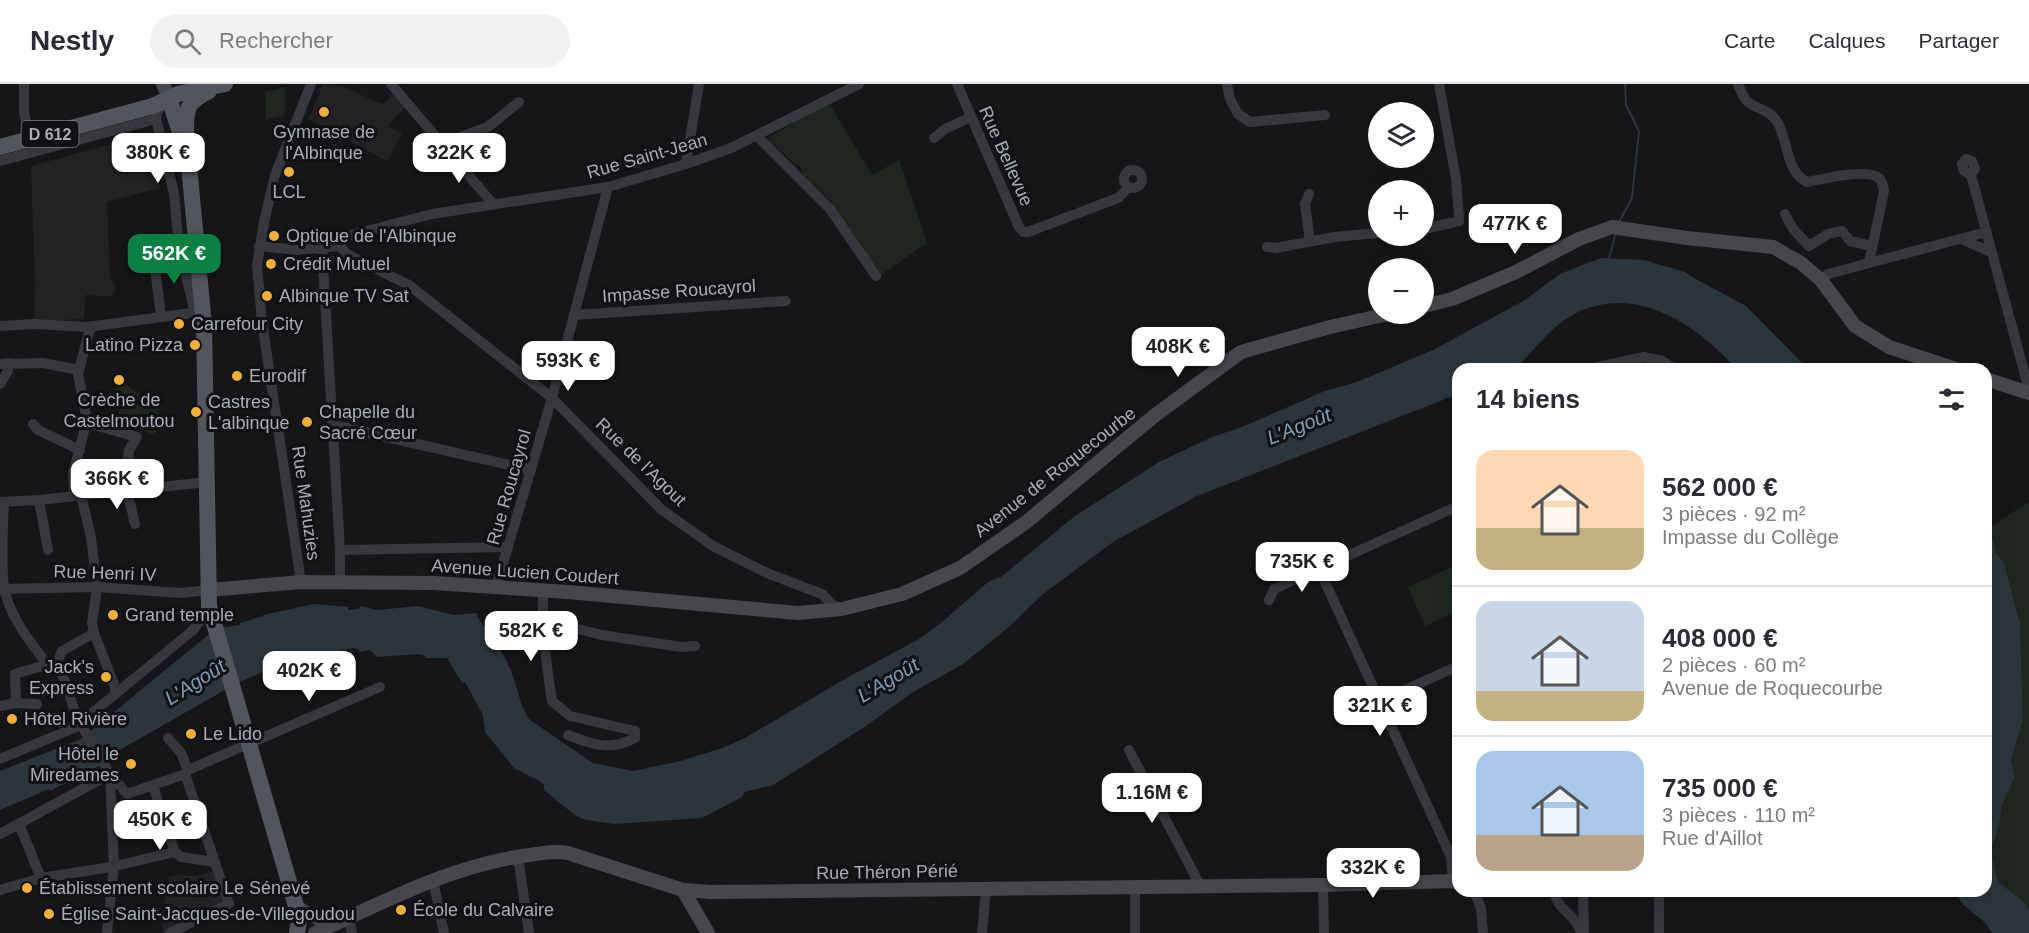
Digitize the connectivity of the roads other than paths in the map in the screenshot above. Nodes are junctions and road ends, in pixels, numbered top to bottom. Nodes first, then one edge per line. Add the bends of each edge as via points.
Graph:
1 (24, 84) edge
2 (223, 84) edge
3 (311, 84) edge
4 (391, 84) edge
5 (699, 84) edge
6 (859, 84) edge
7 (957, 84) edge
8 (1227, 84) edge
9 (1439, 84) edge
10 (1738, 84) edge
11 (197, 87) edge
12 (166, 91) edge
13 (519, 102) dead end
14 (1325, 115) dead end
15 (971, 117) junction
16 (156, 119) junction
17 (757, 135) junction
18 (934, 138) dead end
19 (30, 139) junction
20 (0, 147) edge
21 (446, 147) junction
22 (186, 151) junction
23 (0, 161) edge
24 (686, 164) junction
25 (1971, 175) dead end
26 (608, 187) junction
27 (1129, 187) dead end
28 (1309, 194) dead end
29 (493, 204) junction
30 (1785, 213) dead end
31 (1434, 227) edge
32 (1986, 232) junction
33 (1368, 234) edge
34 (1960, 239) junction
35 (1310, 241) junction
36 (340, 246) junction
37 (1809, 246) junction
38 (1872, 246) junction
39 (1267, 247) dead end
40 (322, 248) junction
41 (259, 250) junction
42 (1991, 252) junction
43 (1802, 263) junction
44 (1869, 263) junction
45 (155, 269) dead end
46 (876, 276) dead end
47 (1821, 280) junction
48 (786, 301) dead end
49 (1434, 304) edge
50 (574, 315) junction
51 (161, 316) junction
52 (201, 317) junction
53 (1368, 318) edge
54 (262, 322) junction
55 (0, 326) edge
56 (93, 326) junction
57 (1616, 363) edge
58 (1666, 363) edge
59 (1938, 363) edge
60 (4, 364) edge
61 (79, 370) junction
62 (1992, 381) edge
63 (0, 384) edge
64 (2029, 391) edge
65 (552, 398) junction
66 (87, 423) junction
67 (33, 424) dead end
68 (333, 425) junction
69 (80, 450) junction
70 (128, 462) dead end
71 (531, 470) junction
72 (207, 482) junction
73 (127, 490) junction
74 (78, 495) junction
75 (39, 500) junction
76 (2, 502) edge
77 (1452, 509) edge
78 (135, 524) dead end
79 (508, 547) junction
80 (48, 550) dead end
81 (340, 550) junction
82 (1342, 559) junction
83 (1319, 569) junction
84 (301, 582) junction
85 (340, 582) junction
86 (97, 587) junction
87 (496, 587) junction
88 (1328, 587) junction
89 (2, 588) edge
90 (209, 590) junction
91 (543, 590) junction
92 (1269, 600) dead end
93 (209, 610) junction
94 (838, 610) junction
95 (542, 620) junction
96 (94, 633) junction
97 (695, 646) dead end
98 (53, 663) junction
99 (1452, 669) edge
100 (380, 687) dead end
101 (115, 694) junction
102 (1380, 701) junction
103 (16, 703) junction
104 (37, 704) dead end
105 (0, 706) edge
106 (80, 723) junction
107 (568, 735) dead end
108 (168, 738) dead end
109 (249, 743) junction
110 (1129, 750) dead end
111 (0, 759) edge
112 (187, 772) junction
113 (109, 773) junction
114 (153, 786) junction
115 (19, 824) junction
116 (0, 834) edge
117 (176, 852) junction
118 (518, 856) junction
119 (214, 862) junction
120 (1452, 862) edge
121 (114, 866) junction
122 (41, 878) junction
123 (433, 880) junction
124 (1452, 882) edge
125 (1200, 885) junction
126 (1323, 885) junction
127 (1135, 887) junction
128 (986, 889) junction
129 (0, 890) edge
130 (683, 890) junction
131 (1476, 897) edge
132 (1582, 897) edge
133 (1583, 897) edge
134 (1660, 897) edge
135 (1557, 899) edge
136 (349, 918) junction
137 (297, 920) edge
138 (335, 924) junction
139 (107, 933) edge
140 (170, 933) edge
141 (315, 933) edge
142 (352, 933) edge
143 (444, 933) edge
144 (529, 933) edge
145 (708, 933) edge
146 (982, 933) edge
147 (1135, 933) edge
148 (1324, 933) edge
149 (1483, 933) edge
150 (1583, 933) edge
151 (1659, 933) edge

1 - 19 street via 24,113
2 - 11 main road, D 612
2 - 22 main road via 190,103
3 - 41 street, Rue Mahuzies via 275,175
4 - 21 street
5 - 24 street
6 - 17 street, Rue Saint-Jean
7 - 15 street, Rue Bellevue
8 - 14 street via 1238,114 1250,122
9 - 31 street via 1459,217 1458,221
10 - 38 street via 1747,101 1776,120 1799,178 1807,182 1866,174 1883,184
11 - 12 main road, D 612
12 - 16 street
12 - 19 main road, D 612 via 153,106
12 - 22 main road
13 - 21 street via 490,131 458,138
15 - 18 street
15 - 27 street, Rue Bellevue via 1023,232 1118,198
16 - 23 street
16 - 52 street via 174,193 179,250
17 - 24 street, Rue Saint-Jean
17 - 46 street via 830,209
19 - 20 main road, D 612
21 - 29 street
22 - 52 main road
24 - 26 street, Rue Saint-Jean
25 - 32 street
26 - 29 street, Rue Saint-Jean
26 - 50 street, Rue Roucayrol
28 - 35 street via 1305,204
29 - 36 street, Rue Saint-Jean via 432,214 351,235
30 - 37 street
32 - 34 street
32 - 42 street
33 - 35 street
34 - 42 street
34 - 44 street
35 - 39 street
36 - 40 street, Rue Saint-Jean
36 - 65 street, Rue de l'Agout via 409,285
37 - 38 street via 1828,234 1842,231 1850,241
37 - 43 street via 1808,257
38 - 44 street
40 - 41 street, Rue Saint-Jean
40 - 68 street
41 - 54 street, Rue Mahuzies via 256,266
42 - 64 street
43 - 47 main road
43 - 49 main road via 1773,247 1617,228 1579,239 1516,272
44 - 47 street via 1828,274
45 - 51 street
47 - 59 main road via 1855,326 1889,347
48 - 50 street, Impasse Roucayrol
50 - 65 street, Rue Roucayrol
51 - 52 street
51 - 56 street
52 - 54 street
52 - 72 main road
53 - 94 main road, Avenue de Roquecourbe via 1241,352 1154,416 1025,523 960,568 902,594
54 - 84 street, Rue Mahuzies
55 - 56 street
56 - 61 street
57 - 58 street via 1644,357
60 - 61 street via 43,363
60 - 63 street via 8,371
61 - 66 street
62 - 64 main road
65 - 71 street, Rue Roucayrol
65 - 94 street, Rue de l'Agout via 662,510 713,546 822,594
66 - 69 street
66 - 70 street via 137,436
67 - 69 street
68 - 71 street
68 - 81 street
69 - 74 street via 73,473
71 - 79 street, Rue Roucayrol
72 - 73 street
72 - 90 main road
73 - 74 street
73 - 78 street
74 - 75 street
74 - 86 street via 91,537
75 - 76 street
75 - 80 street
76 - 89 street
77 - 82 street
79 - 81 street
79 - 87 street, Rue Roucayrol
81 - 85 street
82 - 83 street
82 - 88 street via 1331,573
83 - 88 street
83 - 92 street via 1274,589
84 - 85 main road, Avenue Lucien Coudert
84 - 90 main road, Avenue Lucien Coudert
85 - 87 main road, Avenue Lucien Coudert
86 - 89 street, Rue Henri IV
86 - 90 street, Rue Henri IV via 180,593
86 - 96 street
87 - 91 main road, Avenue Lucien Coudert
88 - 102 street
89 - 98 street via 27,638
90 - 93 main road
91 - 94 main road, Avenue Lucien Coudert via 798,613
91 - 95 street
93 - 101 street via 198,625
93 - 109 main road
95 - 97 street via 602,635
95 - 107 street via 552,701 570,716 635,731 635,738 608,746 593,746
96 - 98 street via 62,651
96 - 101 street
98 - 103 street via 10,674
98 - 106 street
99 - 102 street
100 - 109 street
101 - 106 street
102 - 120 street
103 - 104 street
103 - 105 street
106 - 111 street
106 - 113 street
108 - 112 street via 181,753
109 - 112 street
109 - 137 main road
110 - 125 street
112 - 114 street
112 - 119 street
113 - 114 street via 127,794
113 - 115 street
113 - 121 street
114 - 117 street
115 - 116 street
115 - 122 street
117 - 119 street via 181,858
117 - 121 street
118 - 123 main road, Rue Théron Périé
118 - 130 main road, Rue Théron Périé via 568,853
118 - 144 street
119 - 140 street via 229,904
121 - 122 street
121 - 139 street
122 - 129 street
123 - 136 main road, Rue Théron Périé
123 - 143 street
124 - 126 main road, Rue Théron Périé
125 - 126 main road, Rue Théron Périé
125 - 127 main road, Rue Théron Périé
126 - 148 street
127 - 128 main road, Rue Théron Périé
127 - 147 street
128 - 130 main road, Rue Théron Périé
128 - 146 street
130 - 145 main road
131 - 149 street
132 - 135 street via 1568,907
133 - 150 street
134 - 151 street
135 - 150 street
136 - 138 main road, Rue Théron Périé
136 - 142 street
137 - 138 main road via 309,915
138 - 141 main road, Rue Théron Périé

